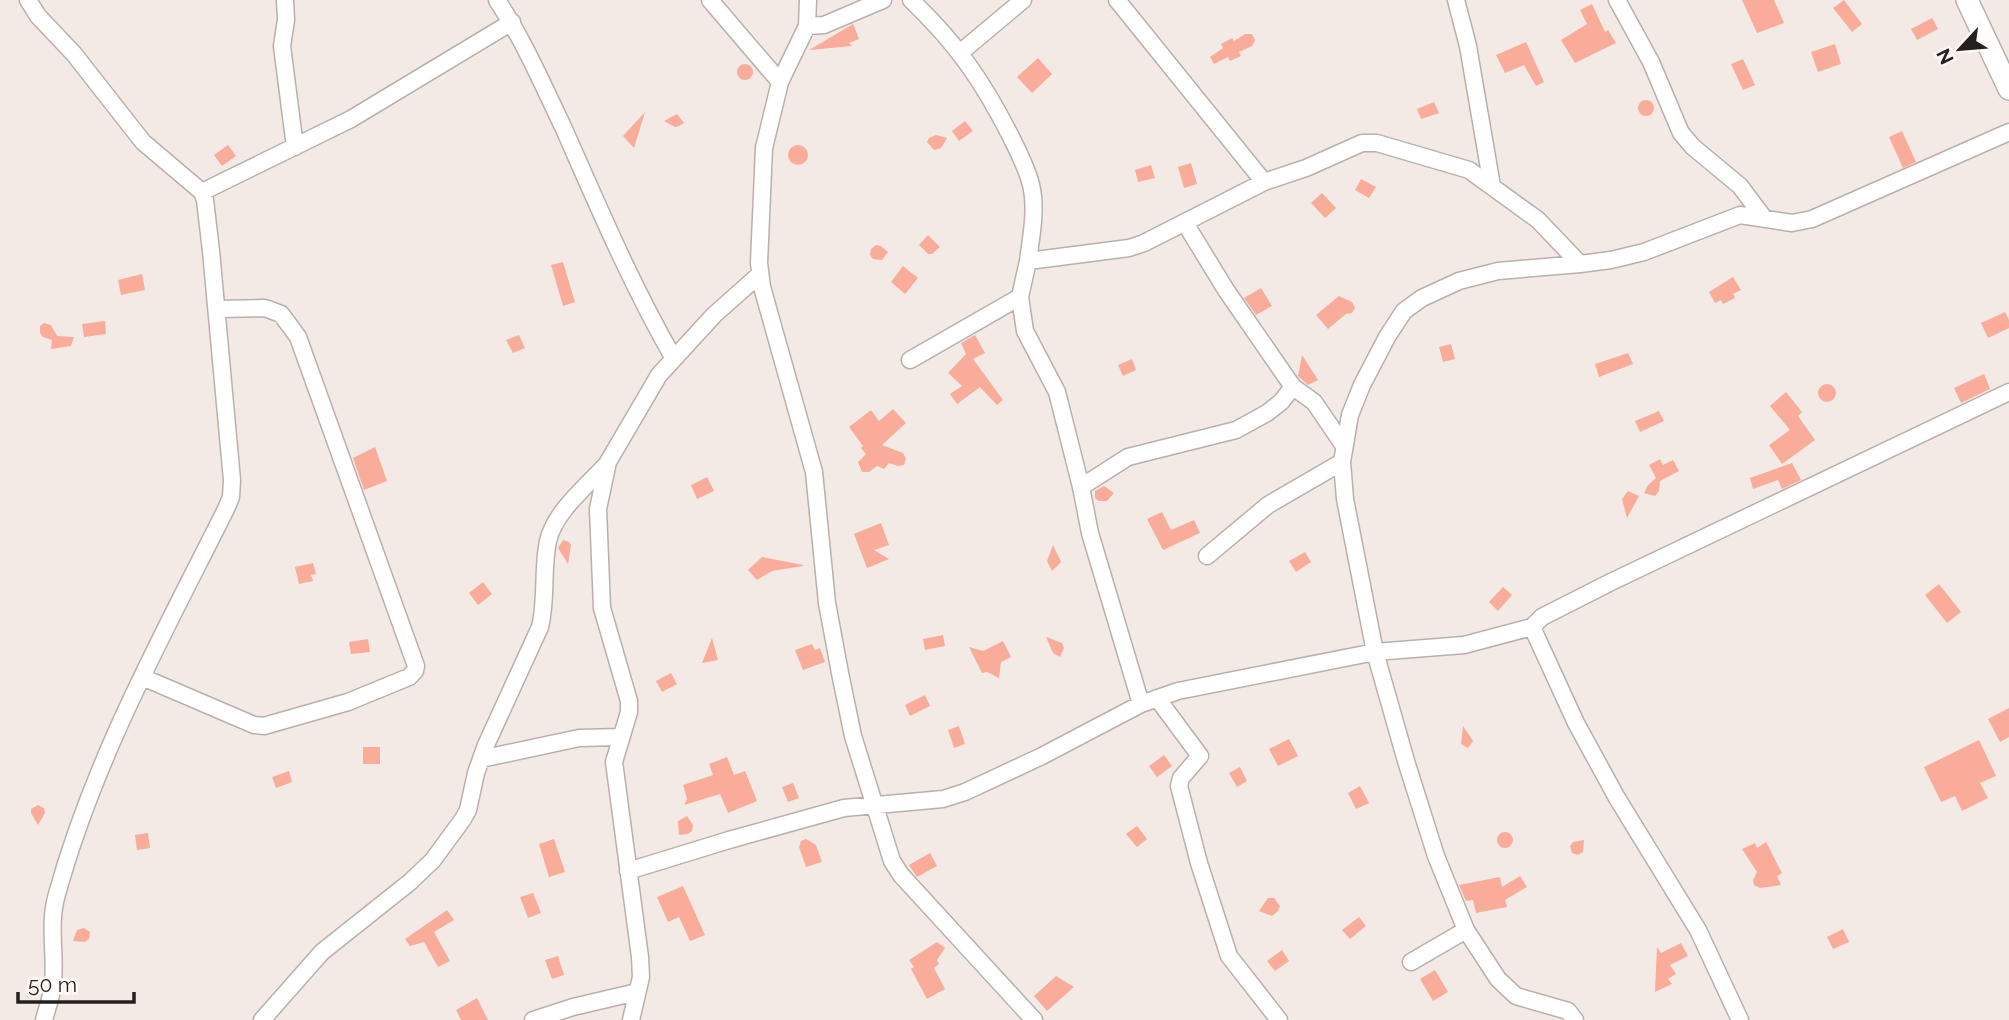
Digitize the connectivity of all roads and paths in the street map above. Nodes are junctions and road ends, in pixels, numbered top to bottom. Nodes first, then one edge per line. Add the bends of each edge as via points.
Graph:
1 (28, 0) edge
2 (285, 0) edge
3 (498, 0) edge
4 (710, 0) edge
5 (808, 0) edge
6 (883, 0) edge
7 (911, 0) edge
8 (1023, 0) edge
9 (1117, 0) edge
10 (1456, 0) edge
11 (1618, 0) edge
12 (1967, 0) edge
13 (512, 22) junction
14 (807, 26) junction
15 (961, 52) junction
16 (780, 82) junction
17 (2009, 89) edge
18 (2009, 132) edge
19 (295, 148) junction
20 (1264, 182) junction
21 (1492, 186) junction
22 (202, 192) junction
23 (1764, 218) junction
24 (1185, 223) junction
25 (1028, 261) junction
26 (1580, 264) junction
27 (760, 274) junction
28 (1020, 297) junction
29 (216, 309) junction
30 (673, 358) junction
31 (910, 360) dead end
32 (1293, 387) junction
33 (2009, 392) edge
34 (1343, 454) junction
35 (608, 463) junction
36 (1081, 487) junction
37 (1207, 556) dead end
38 (1532, 627) junction
39 (1375, 652) junction
40 (142, 677) junction
41 (1157, 698) junction
42 (1141, 704) junction
43 (620, 737) junction
44 (481, 759) junction
45 (876, 804) junction
46 (628, 871) junction
47 (1465, 930) junction
48 (1410, 962) dead end
49 (638, 992) junction
50 (44, 1020) edge
51 (262, 1020) edge
52 (533, 1020) edge
53 (631, 1020) edge
54 (1034, 1020) edge
55 (1279, 1020) edge
56 (1575, 1020) edge
57 (1740, 1020) edge

1 - 22 street via 143,142
2 - 19 street via 282,46
3 - 13 street
4 - 16 street
5 - 14 street
6 - 14 street via 824,25
7 - 15 street
8 - 15 street
9 - 20 street
10 - 21 street
11 - 23 street via 1681,133 1740,186
12 - 17 main road
13 - 19 street
13 - 30 street via 625,267
14 - 16 street
15 - 25 street via 989,94 1032,187
16 - 27 street via 764,148
18 - 23 street via 1812,219 1792,223
19 - 22 street
20 - 21 street via 1368,142 1459,166
20 - 24 street
21 - 26 street via 1538,220
22 - 29 street
23 - 26 street via 1740,215 1644,252
24 - 25 street via 1129,248
24 - 32 street
25 - 28 street
26 - 34 street via 1498,271 1459,281 1404,311 1362,384
27 - 30 street
27 - 45 street via 814,472 833,638 853,736
28 - 31 street
28 - 36 street via 1025,331 1057,392
29 - 40 street via 231,497
29 - 40 street via 265,308 281,314 298,337 415,671 348,702 264,726 254,726
30 - 35 street
32 - 34 street via 1314,402
32 - 36 street via 1267,413 1236,430 1128,457
33 - 38 street via 1611,582 1542,617
34 - 37 street via 1268,505
34 - 39 street via 1345,499
35 - 43 street via 598,509 601,608 629,701
35 - 44 street via 553,527 540,627
36 - 42 street via 1090,533
38 - 39 street via 1464,646
38 - 57 street via 1576,723 1698,930
39 - 41 street
39 - 47 street via 1436,856
40 - 50 street via 95,779 56,895 53,985
41 - 42 street
41 - 55 street via 1200,756 1179,786 1229,956
42 - 45 street via 965,792 943,799
43 - 44 street via 579,738
43 - 46 street via 614,762
44 - 51 street via 468,810 433,860 322,952
45 - 46 street via 816,815
45 - 54 street via 892,861 901,875
46 - 49 street via 640,957
47 - 48 street
47 - 56 street via 1498,979 1516,996 1567,1010
49 - 52 street
49 - 53 street

